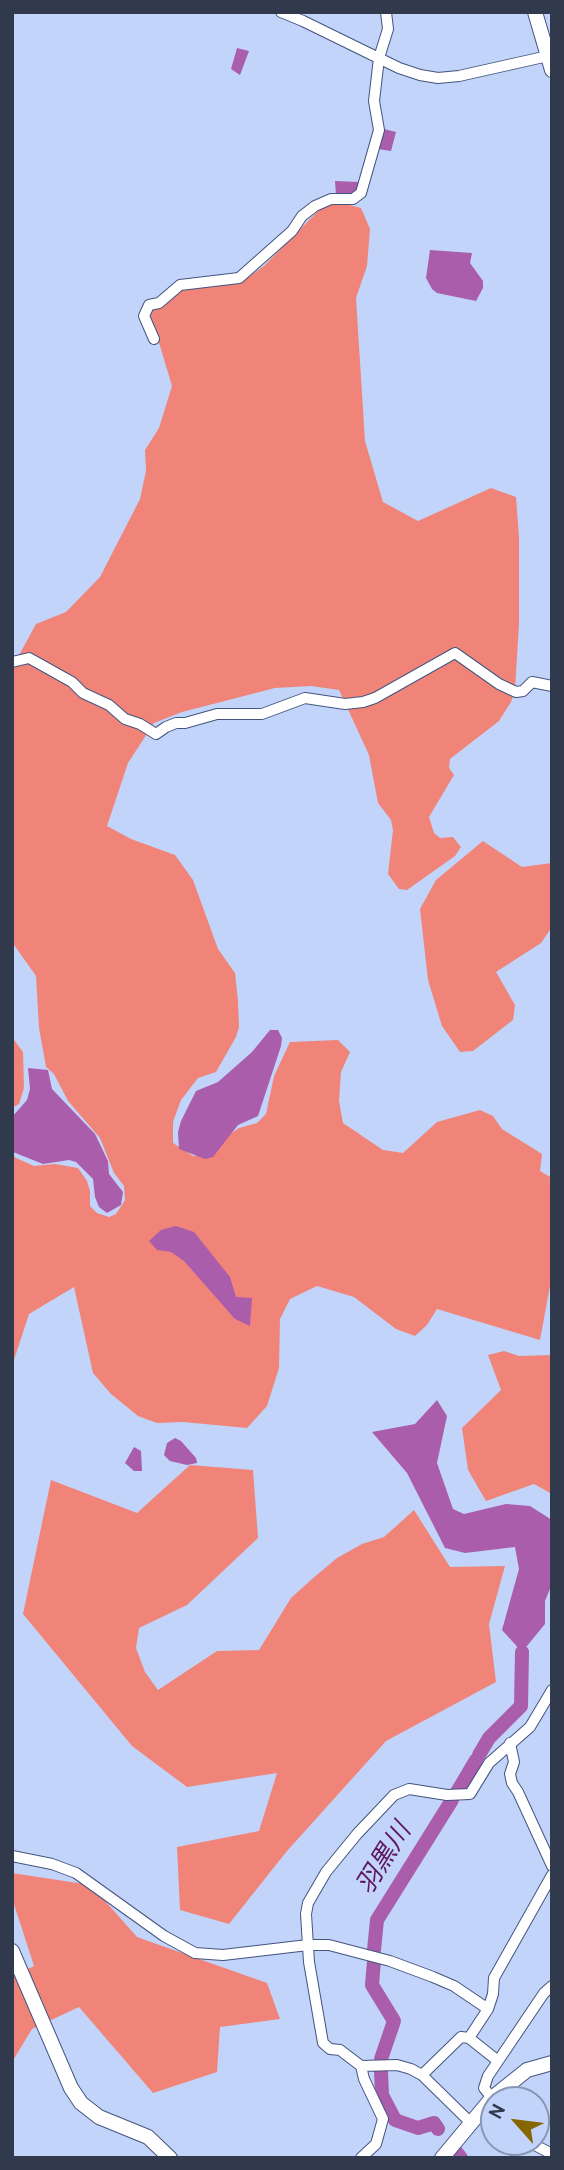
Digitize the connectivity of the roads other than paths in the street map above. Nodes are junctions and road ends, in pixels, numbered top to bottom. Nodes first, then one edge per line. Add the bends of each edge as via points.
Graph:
1 (281, 12) edge
2 (386, 12) edge
3 (535, 12) edge
4 (379, 58) junction
5 (550, 63) edge
6 (154, 339) dead end
7 (12, 662) edge
8 (552, 686) edge
9 (552, 1690) edge
10 (510, 1743) junction
11 (12, 1856) edge
12 (552, 1866) edge
13 (552, 1875) edge
14 (308, 1945) junction
15 (12, 1951) edge
16 (552, 1986) edge
17 (488, 2009) junction
18 (469, 2038) junction
19 (498, 2061) junction
20 (552, 2063) edge
21 (361, 2066) junction
22 (422, 2075) junction
23 (485, 2086) edge
24 (507, 2086) edge
25 (480, 2112) edge
26 (474, 2119) junction
27 (480, 2120) edge
28 (170, 2158) edge
29 (361, 2158) edge
30 (442, 2158) edge

1 - 4 street
2 - 4 street via 387,34
3 - 5 main road
4 - 5 street via 438,78
4 - 6 street via 374,101 379,130 361,193 311,209 239,278 180,285 159,303 149,305 144,316
7 - 8 street via 29,658 156,734 176,723 217,715 262,714 305,698 363,702 455,653 516,692 532,682
9 - 10 street via 530,1727
10 - 12 street via 512,1783
10 - 14 street via 489,1763 470,1794 409,1789 394,1795 313,1891 306,1914
11 - 14 street via 76,1873 195,1953 223,1955
13 - 17 street via 494,1978
14 - 17 street via 340,1947 390,1961 454,1986
14 - 21 street via 323,2043
15 - 28 main road via 80,2103 99,2117 148,2137
16 - 19 street
17 - 18 street
18 - 19 street
18 - 22 street via 461,2038
19 - 23 street
20 - 24 main road via 527,2070
21 - 22 street via 397,2065
21 - 29 street via 383,2119 376,2144
22 - 26 street
25 - 26 main road
26 - 27 street
26 - 30 main road

